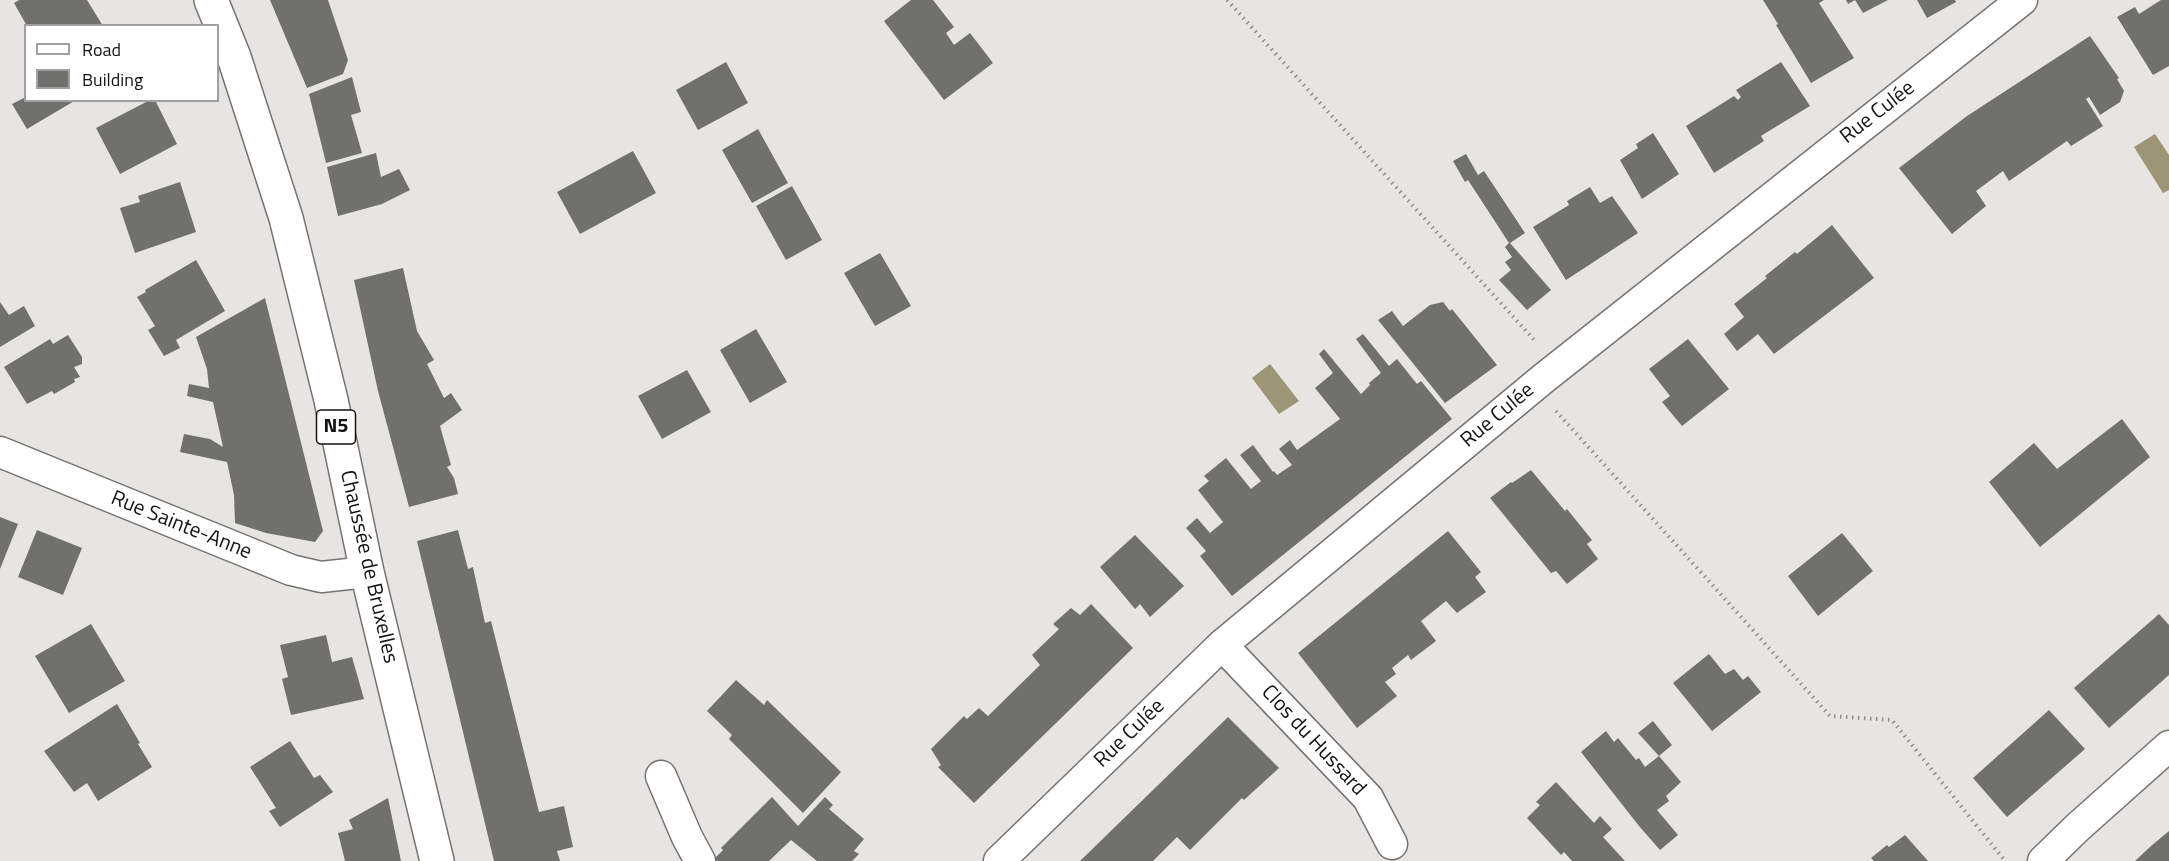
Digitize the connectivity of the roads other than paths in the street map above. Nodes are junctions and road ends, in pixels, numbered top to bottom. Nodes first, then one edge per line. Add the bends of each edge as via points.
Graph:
1 (211, 0) edge
2 (2022, 0) edge
3 (0, 452) edge
4 (367, 572) junction
5 (1222, 645) junction
6 (2169, 746) edge
7 (661, 776) dead end
8 (1392, 844) dead end
9 (437, 861) edge
10 (700, 861) edge
11 (999, 861) edge
12 (2043, 861) edge

1 - 4 main road, Chaussée de Bruxelles / N5 via 234,57 286,218 331,400
2 - 5 street, Rue Culée via 1544,378
3 - 4 street, Rue Sainte-Anne via 291,570 321,577
4 - 9 main road, Chaussée de Bruxelles / N5
5 - 8 street, Clos du Hussard via 1368,798
5 - 11 street, Rue Culée
6 - 12 street
7 - 10 street

